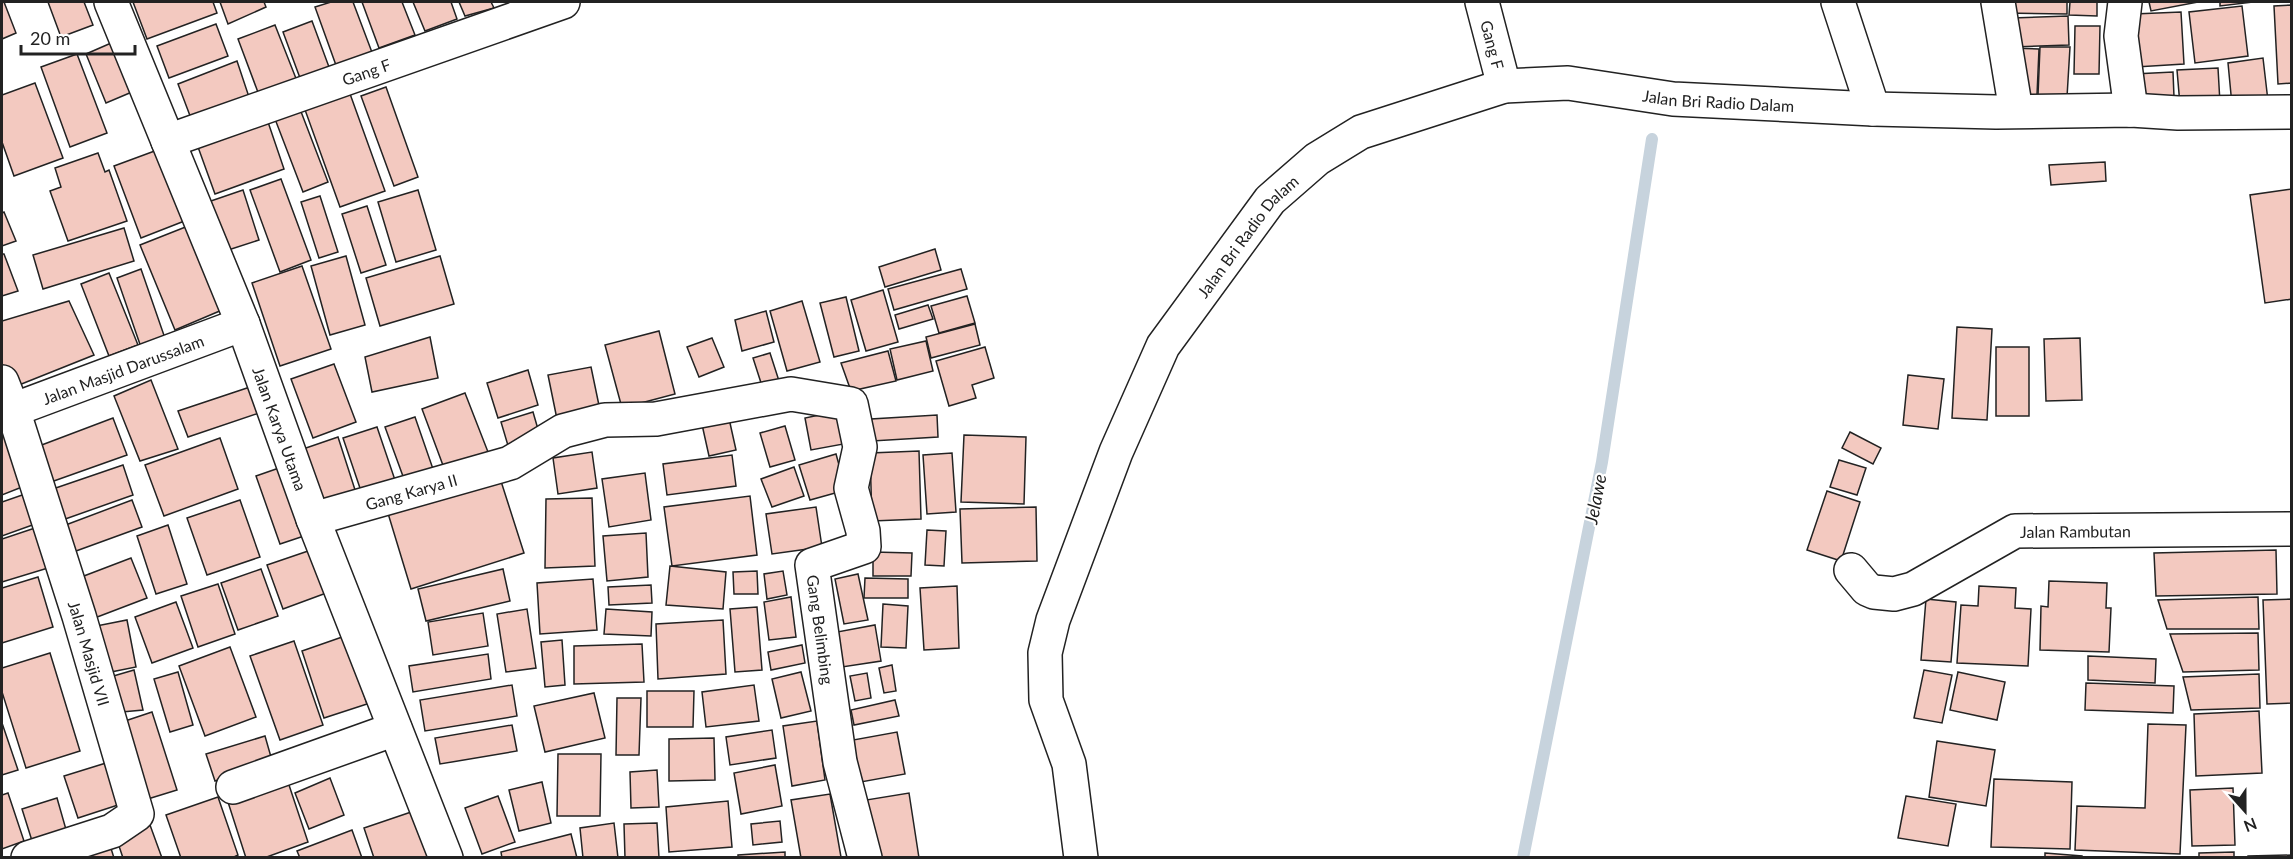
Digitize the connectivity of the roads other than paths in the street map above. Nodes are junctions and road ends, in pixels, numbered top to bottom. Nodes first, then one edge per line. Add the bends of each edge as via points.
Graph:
1 (111, 2) edge
2 (563, 2) edge
3 (1482, 2) edge
4 (1838, 2) edge
5 (1998, 2) edge
6 (2124, 2) edge
7 (1504, 86) junction
8 (1874, 109) junction
9 (2132, 110) junction
10 (2016, 111) junction
11 (2292, 112) edge
12 (168, 141) junction
13 (243, 324) junction
14 (5, 402) edge
15 (851, 404) joint
16 (313, 519) junction
17 (2292, 529) edge
18 (1851, 570) dead end
19 (395, 729) junction
20 (233, 787) dead end
21 (28, 858) edge
22 (446, 858) edge
23 (865, 858) edge
24 (1081, 858) edge

1 - 12 street, Jalan Karya Utama
2 - 12 street, Gang F
3 - 7 street, Gang F
4 - 8 street
5 - 10 street
6 - 9 street via 2121,36
7 - 8 street, Jalan Bri Radio Dalam via 1568,83 1673,99
7 - 24 street, Jalan Bri Radio Dalam via 1361,132 1317,159 1270,200 1163,346 1116,452 1053,620 1045,653 1046,700 1069,764
8 - 10 street, Jalan Bri Radio Dalam
9 - 10 street, Jalan Bri Radio Dalam
9 - 11 street, Jalan Bri Radio Dalam
12 - 13 street, Jalan Karya Utama
13 - 14 street, Jalan Masjid Darussalam
13 - 16 street, Jalan Karya Utama
14 - 21 street, Jalan Masjid VII via 79,616 136,814 112,831
15 - 16 street, Gang Karya II via 790,394 656,419 605,420 563,431 510,463
15 - 23 street, Gang Belimbing via 860,447 851,488 864,547 813,565 840,762
16 - 19 street, Jalan Karya Utama
17 - 18 street, Jalan Rambutan via 2015,531 1913,590 1894,594 1867,589
19 - 20 street
19 - 22 street, Jalan Karya Utama

